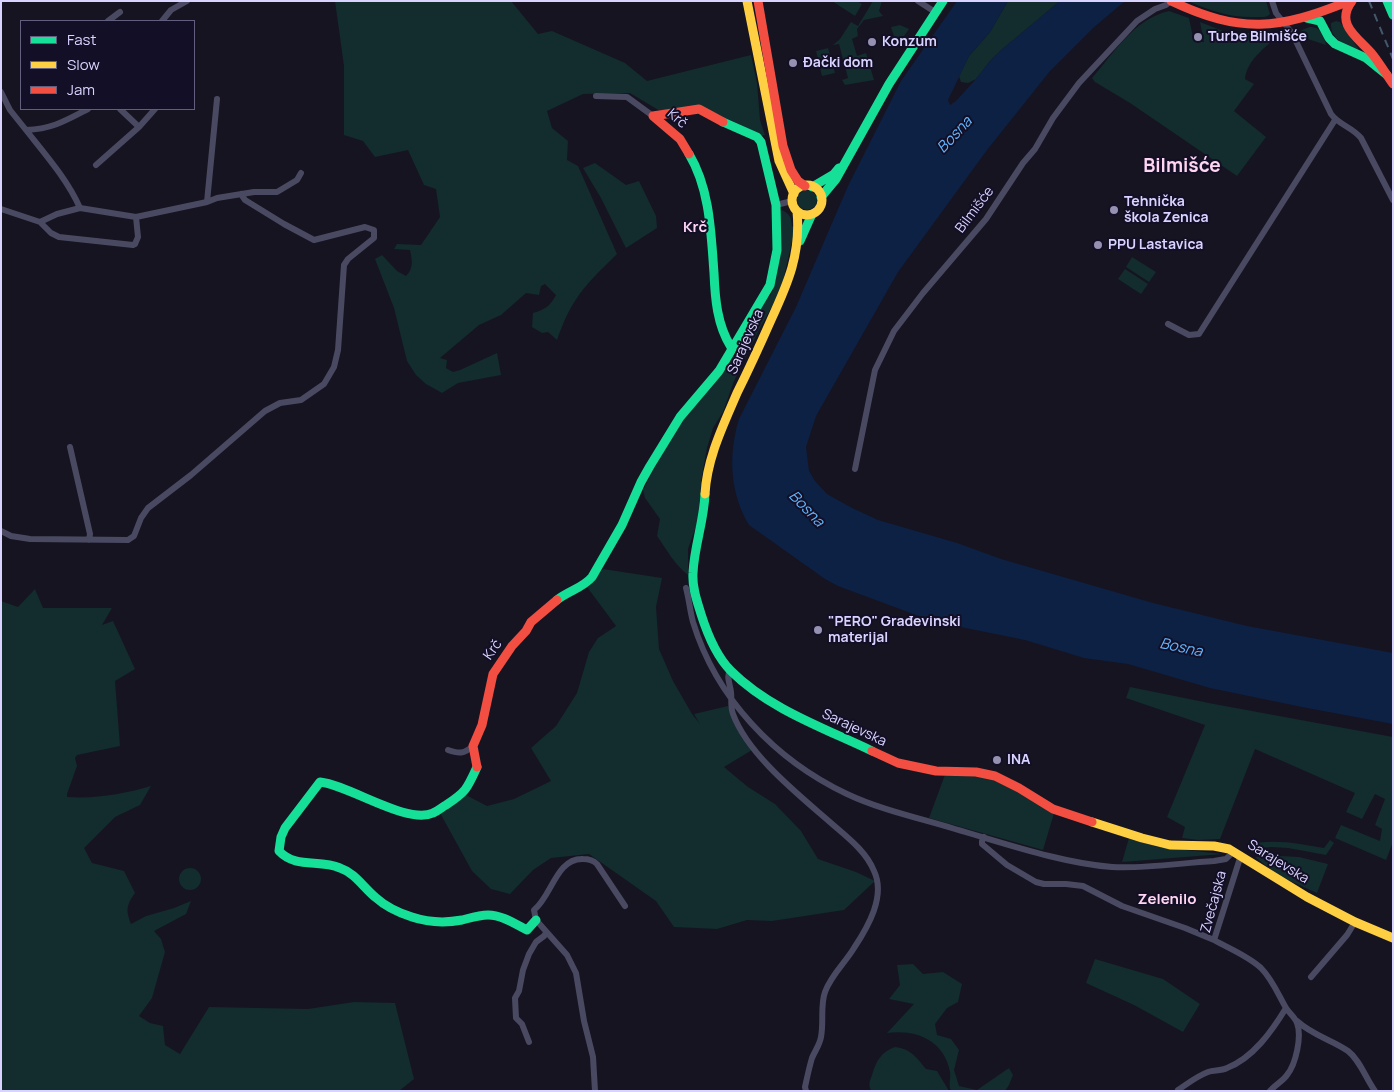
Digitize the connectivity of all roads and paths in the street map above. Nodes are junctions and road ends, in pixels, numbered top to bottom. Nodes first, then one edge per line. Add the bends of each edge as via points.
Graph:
1 (187, 1) edge
2 (746, 1) edge
3 (758, 1) edge
4 (918, 1) edge
5 (942, 1) edge
6 (1171, 1) edge
7 (1272, 1) edge
8 (1351, 1) edge
9 (1387, 1) edge
10 (120, 12) dead end
11 (935, 12) junction
12 (1393, 15) edge
13 (1307, 18) junction
14 (109, 20) edge
15 (163, 20) edge
16 (1284, 24) junction
17 (1387, 75) junction
18 (1393, 84) edge
19 (1, 92) edge
20 (596, 96) dead end
21 (217, 98) dead end
22 (86, 110) edge
23 (121, 110) edge
24 (154, 110) edge
25 (653, 116) junction
26 (1335, 120) junction
27 (139, 127) junction
28 (26, 130) junction
29 (845, 163) junction
30 (96, 165) dead end
31 (301, 173) dead end
32 (809, 186) junction
33 (241, 194) junction
34 (822, 197) junction
35 (793, 198) junction
36 (1393, 200) edge
37 (207, 202) junction
38 (776, 205) junction
39 (80, 208) junction
40 (1, 209) edge
41 (797, 211) junction
42 (812, 214) junction
43 (136, 217) junction
44 (40, 222) junction
45 (798, 248) junction
46 (1168, 324) dead end
47 (732, 347) junction
48 (70, 448) dead end
49 (855, 469) dead end
50 (1, 532) edge
51 (89, 540) junction
52 (686, 588) dead end
53 (730, 670) junction
54 (731, 700) junction
55 (473, 746) junction
56 (448, 750) dead end
57 (984, 837) junction
58 (1237, 853) junction
59 (625, 906) dead end
60 (536, 920) junction
61 (1355, 922) junction
62 (546, 932) junction
63 (1393, 938) edge
64 (1214, 940) junction
65 (1311, 977) dead end
66 (1286, 1008) junction
67 (1297, 1021) junction
68 (529, 1042) dead end
69 (1178, 1090) edge
70 (595, 1091) edge
71 (806, 1091) edge
72 (1270, 1091) edge
73 (1375, 1091) edge

1 - 15 street via 171,10
2 - 35 main road via 779,161
3 - 32 main road via 787,160 798,181
4 - 11 street
5 - 11 main road
6 - 16 main road via 1193,12 1231,23
6 - 49 street, Bilmišće via 1137,21 1079,83 986,219 894,331 875,370
7 - 16 street
8 - 13 main road
8 - 17 main road via 1344,15 1348,27
9 - 12 main road
10 - 14 street
11 - 29 main road via 889,84
13 - 16 main road
13 - 17 main road via 1320,21 1335,44 1366,58
16 - 26 street via 1292,33
17 - 18 main road
19 - 28 street
20 - 25 street via 627,97
21 - 37 street
22 - 28 street via 45,129
23 - 27 street
24 - 27 street
25 - 38 main road, Krč via 699,109 757,137 764,152
25 - 47 main road, Krč via 680,139 702,184 710,225 716,306 726,339
26 - 36 street via 1356,132
26 - 46 street via 1199,334 1189,335
27 - 30 street
28 - 39 street
29 - 32 main road via 834,174
29 - 34 main road
31 - 33 street via 297,180 277,192
32 - 34 main road
32 - 35 main road via 799,188
33 - 37 street
33 - 51 street via 245,200 314,240 366,228 374,230 374,238 344,265 339,343 334,367 315,392 301,400 280,403 265,411 148,508 134,536 128,540
34 - 42 main road via 820,207
35 - 38 street
35 - 41 main road
37 - 43 street
38 - 47 main road, Krč via 777,250 770,285
39 - 43 street
39 - 44 street
40 - 44 street
41 - 42 main road via 804,215
41 - 45 main road, Sarajevska
42 - 45 main road, Sarajevska
43 - 44 street via 138,237 133,245 59,236
45 - 53 main road, Sarajevska via 784,292 710,459 706,482 693,574 696,599 716,650
47 - 55 main road, Krč via 719,371 680,417 640,482 622,525 592,577 587,583 563,594 531,622 493,674 482,725
48 - 51 street
50 - 51 street via 30,539
52 - 54 street via 704,651
53 - 54 street
53 - 58 main road, Sarajevska via 785,710 898,763 936,771 994,776 1053,809 1142,838 1170,845 1214,846
54 - 57 street via 780,752 829,785 896,812
54 - 71 street via 734,716 753,748 785,782 850,838 870,863 877,880 877,900 863,933 824,995 821,1037 812,1059
55 - 56 street via 458,754
55 - 60 main road, Krč via 477,767 467,789 432,814 413,815 320,782 285,826 279,851 291,861 346,870 392,909 414,918 432,921 489,915 527,930
57 - 58 street, Zvečajska via 1063,859 1110,867 1226,859
57 - 64 street via 982,844 995,856 1036,882 1083,886 1122,906
58 - 61 main road, Sarajevska via 1279,881
58 - 64 street, Zvečajska
59 - 60 street via 593,860 574,859 554,880 534,910
60 - 62 street
61 - 63 main road, Sarajevska
61 - 65 street
62 - 68 street via 529,954 515,998 516,1018
62 - 70 street via 567,955 576,973 593,1057
64 - 66 street, Zvečajska via 1260,968
66 - 67 street, Zvečajska
66 - 69 street via 1277,1023 1238,1063 1208,1072
67 - 72 street via 1299,1044 1288,1074
67 - 73 street, Zvečajska via 1348,1051

